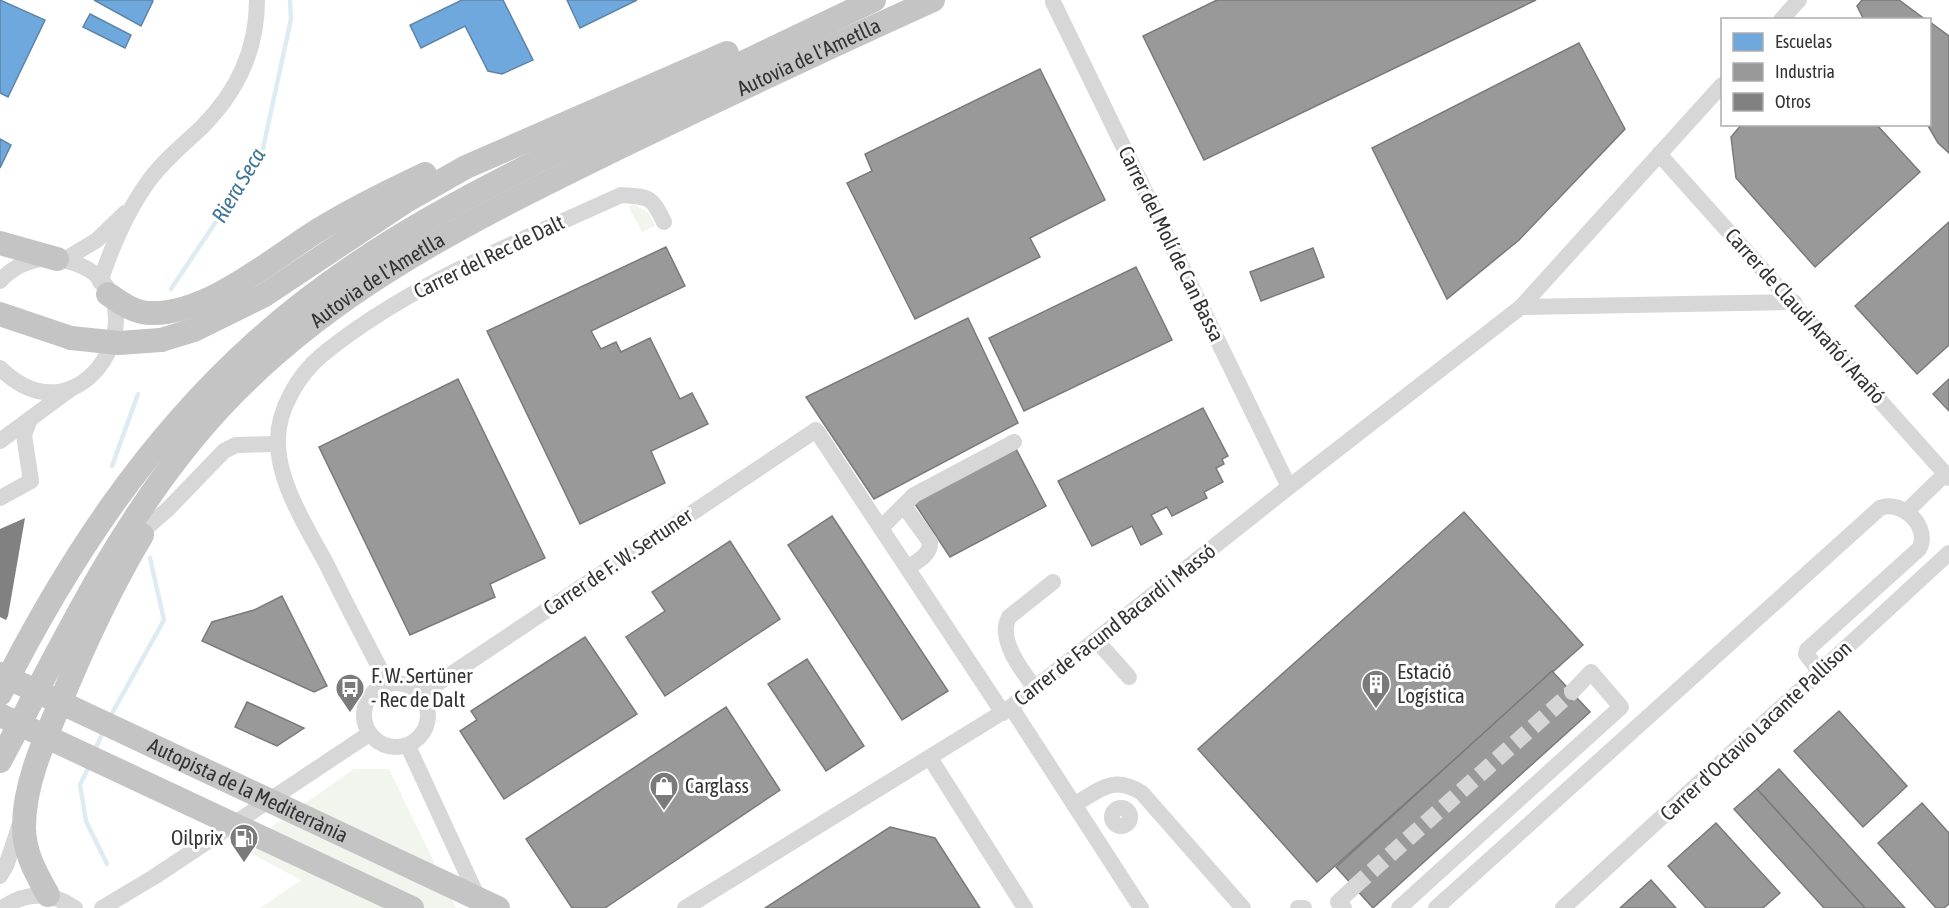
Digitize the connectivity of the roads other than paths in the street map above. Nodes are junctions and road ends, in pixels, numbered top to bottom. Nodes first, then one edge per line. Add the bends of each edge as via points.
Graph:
1 (257, 0) edge
2 (847, 0) edge
3 (874, 0) edge
4 (933, 0) edge
5 (1799, 0) edge
6 (1053, 2) dead end
7 (1783, 18) edge
8 (1721, 86) edge
9 (513, 146) junction
10 (1659, 154) junction
11 (140, 195) junction
12 (664, 222) dead end
13 (0, 243) edge
14 (61, 259) junction
15 (0, 281) edge
16 (104, 288) junction
17 (1794, 302) junction
18 (1521, 307) junction
19 (0, 314) edge
20 (270, 358) junction
21 (0, 368) edge
22 (76, 385) junction
23 (30, 419) junction
24 (0, 441) edge
25 (1014, 442) dead end
26 (277, 444) junction
27 (1947, 476) edge
28 (1289, 487) junction
29 (0, 498) edge
30 (904, 506) junction
31 (1906, 512) junction
32 (881, 528) junction
33 (145, 529) junction
34 (1949, 554) edge
35 (908, 568) junction
36 (1053, 582) dead end
37 (1096, 640) junction
38 (1820, 672) junction
39 (0, 674) edge
40 (1129, 677) dead end
41 (388, 684) junction
42 (1035, 688) junction
43 (1572, 692) tunnel mouth
44 (0, 694) edge
45 (420, 695) junction
46 (1007, 710) junction
47 (0, 715) edge
48 (369, 734) junction
49 (408, 746) junction
50 (930, 758) junction
51 (0, 761) edge
52 (26, 804) junction
53 (1074, 805) junction
54 (0, 876) edge
55 (1354, 887) tunnel mouth
56 (48, 895) junction
57 (2, 908) edge
58 (75, 908) edge
59 (102, 908) edge
60 (412, 908) edge
61 (482, 908) edge
62 (498, 908) edge
63 (685, 908) edge
64 (1025, 908) edge
65 (1142, 908) edge
66 (1243, 908) edge
67 (1298, 908) edge
68 (1304, 908) edge
69 (1344, 908) edge
70 (1399, 908) edge
71 (1436, 908) edge
72 (1563, 908) edge

1 - 11 street via 250,55 228,99 166,160
2 - 9 highway
3 - 44 highway, Autovia de l'Ametlla via 444,209 334,278 257,340 140,466 70,565
4 - 20 highway, Autovia de l'Ametlla via 459,226 351,294
5 - 7 street
6 - 28 street, Carrer del Molí de Can Bassa
8 - 10 street, Carrer de Facund Bacardí i Massó
9 - 16 highway via 454,161 382,194 209,299 149,313 133,310
9 - 19 highway, bridge via 406,201 263,296 194,330 161,340 119,343 50,333
10 - 17 street, Carrer de Claudi Arañó i Arañó
10 - 18 street, Carrer de Facund Bacardí i Massó
11 - 14 street via 117,223
11 - 16 street via 108,259
12 - 26 street, Carrer del Rec de Dalt via 648,197 621,195 424,285 321,356 292,394 279,420
13 - 14 highway
14 - 15 street via 45,258 22,265
14 - 16 street via 84,268
16 - 22 street via 116,322 110,351 93,375
17 - 18 street
17 - 27 street, Carrer de Claudi Arañó i Arañó
18 - 28 street, Carrer de Facund Bacardí i Massó
20 - 33 highway
20 - 51 highway, Autovia de l'Ametlla via 197,433 148,497 101,571
21 - 22 street via 17,382 40,390
22 - 23 street
23 - 24 street
23 - 29 street via 24,435 31,481
25 - 30 street via 914,495
26 - 33 street via 236,445 224,451
26 - 41 street, Carrer del Rec de Dalt via 288,492
27 - 31 street
28 - 37 street, Carrer de Facund Bacardí i Massó
30 - 32 street
30 - 35 street via 931,547
31 - 38 street via 1922,530 1920,549 1807,650
31 - 71 street via 1891,505 1880,508
32 - 35 street
32 - 45 street, Carrer de F. W. Sertuner via 816,430
33 - 52 highway via 71,675 43,744
34 - 38 street, Carrer d'Octavio Lacante Pallison
35 - 46 street
36 - 42 street via 1009,618 1004,630 1019,667
37 - 40 street
37 - 42 street, Carrer de Facund Bacardí i Massó
38 - 72 street, Carrer d'Octavio Lacante Pallison
39 - 62 highway, Autopista de la Mediterrània, bridge
41 - 45 street via 411,687
41 - 48 street via 374,692 366,704 364,720
42 - 46 street, Carrer de Facund Bacardí i Massó
43 - 70 street via 1591,672 1621,707
45 - 49 street via 428,708 428,723 421,737
46 - 50 street, Carrer de Facund Bacardí i Massó
46 - 53 street
47 - 60 highway, Autopista de la Mediterrània, bridge
48 - 49 street via 387,747
48 - 59 street
49 - 61 street
50 - 63 street, Carrer de Facund Bacardí i Massó
50 - 64 street
52 - 54 street
52 - 56 highway via 27,852
53 - 65 street
53 - 66 street via 1109,784 1129,785 1142,793
55 - 69 street via 1338,902
56 - 57 street via 16,899
56 - 58 street
67 - 68 street

